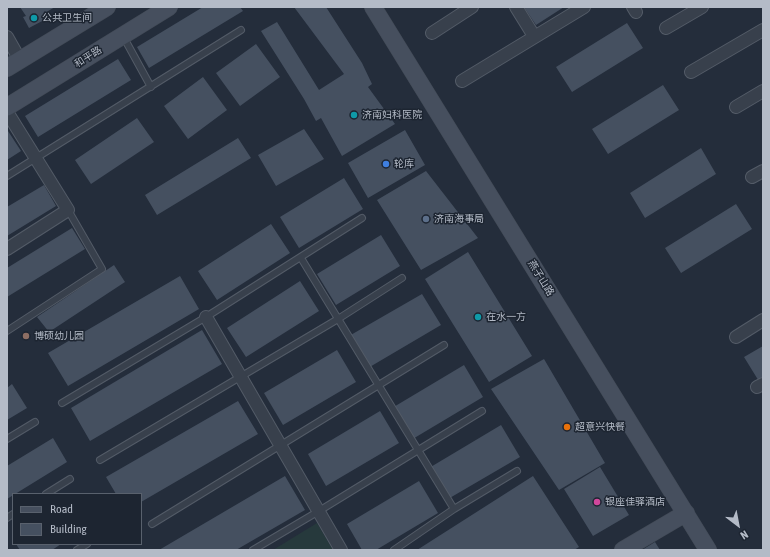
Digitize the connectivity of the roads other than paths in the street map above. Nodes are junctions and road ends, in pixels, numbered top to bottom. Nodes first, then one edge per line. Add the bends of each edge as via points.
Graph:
1 (107, 7) edge
2 (168, 7) edge
3 (366, 7) edge
4 (373, 7) edge
5 (472, 7) edge
6 (516, 7) edge
7 (584, 7) edge
8 (702, 7) edge
9 (666, 28) dead end
10 (241, 30) dead end
11 (763, 30) edge
12 (432, 33) dead end
13 (123, 35) junction
14 (534, 36) junction
15 (7, 37) edge
16 (14, 64) edge
17 (691, 72) dead end
18 (462, 81) dead end
19 (151, 87) junction
20 (763, 91) edge
21 (7, 107) edge
22 (736, 107) dead end
23 (7, 112) edge
24 (36, 158) junction
25 (763, 171) edge
26 (7, 176) edge
27 (752, 177) dead end
28 (68, 210) junction
29 (362, 218) dead end
30 (7, 248) edge
31 (301, 258) junction
32 (402, 278) dead end
33 (206, 317) junction
34 (338, 319) junction
35 (763, 320) edge
36 (7, 331) edge
37 (736, 337) dead end
38 (444, 345) dead end
39 (240, 376) junction
40 (379, 386) junction
41 (62, 403) dead end
42 (482, 411) dead end
43 (35, 422) dead end
44 (7, 439) edge
45 (280, 445) junction
46 (418, 450) junction
47 (100, 460) dead end
48 (517, 471) dead end
49 (70, 479) dead end
50 (48, 493) edge
51 (454, 509) junction
52 (319, 512) junction
53 (684, 516) junction
54 (152, 524) dead end
55 (252, 550) edge
56 (341, 550) edge
57 (394, 550) edge
58 (623, 550) edge
59 (628, 550) edge
60 (701, 550) edge
61 (708, 550) edge

1 - 16 street
2 - 13 street, 和平路
3 - 53 street, 燕子山路
4 - 53 street, 燕子山路
5 - 12 street
6 - 14 street
7 - 14 street
8 - 9 street
10 - 19 lane
11 - 17 street
13 - 19 lane
13 - 21 street, 和平路
14 - 18 street
15 - 16 street
19 - 24 lane
20 - 22 street
23 - 24 street
24 - 26 lane
24 - 28 street
25 - 27 street
28 - 30 street
28 - 36 lane via 102,269
29 - 31 lane
31 - 33 lane
31 - 34 lane
32 - 34 lane
33 - 39 street
33 - 41 lane
34 - 39 lane
34 - 40 lane
35 - 37 street
38 - 40 lane
39 - 45 street
39 - 47 lane
40 - 45 lane
40 - 46 lane
42 - 46 lane
43 - 44 lane
45 - 52 street
45 - 54 lane
46 - 51 lane
46 - 52 lane
48 - 51 lane
49 - 50 lane
51 - 57 lane
52 - 55 lane
52 - 56 street
53 - 58 street
53 - 59 street
53 - 60 street, 燕子山路
53 - 61 street, 燕子山路

